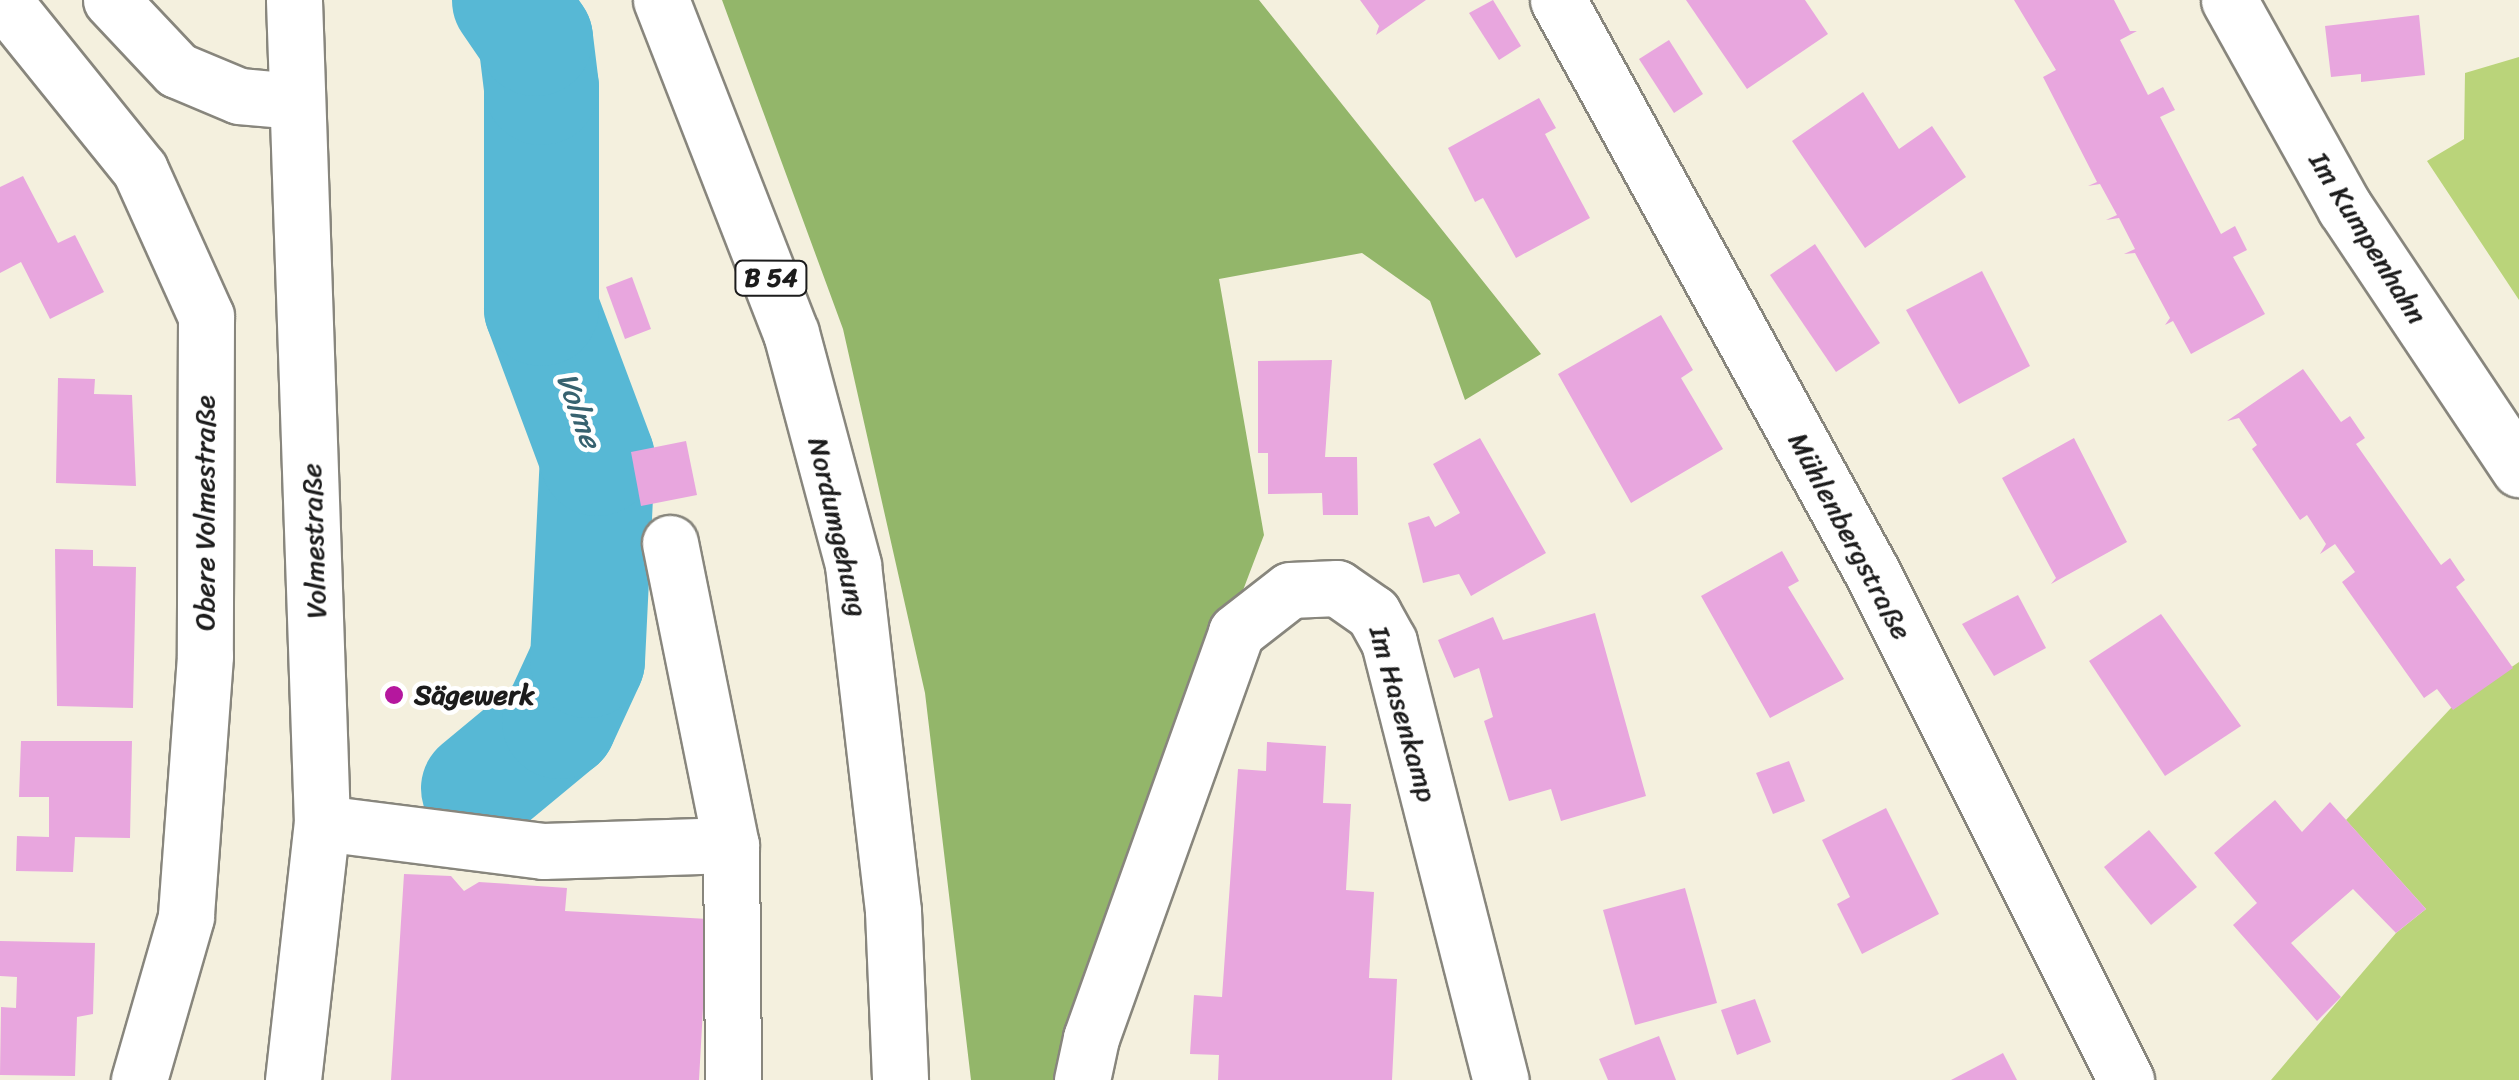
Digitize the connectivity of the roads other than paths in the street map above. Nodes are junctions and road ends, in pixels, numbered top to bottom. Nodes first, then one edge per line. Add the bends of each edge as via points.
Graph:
1 (2, 0) edge
2 (112, 0) edge
3 (294, 0) edge
4 (661, 0) edge
5 (1558, 0) edge
6 (2229, 0) edge
7 (294, 102) junction
8 (2519, 470) edge
9 (670, 543) dead end
10 (322, 823) junction
11 (731, 846) junction
12 (163, 999) junction
13 (139, 1080) edge
14 (171, 1080) edge
15 (292, 1080) edge
16 (733, 1080) edge
17 (900, 1080) edge
18 (1082, 1080) edge
19 (1501, 1080) edge
20 (2126, 1080) edge

1 - 12 street, Obere Volmestraße via 140,170 206,316 205,656 186,917
2 - 7 street via 177,70 239,96
3 - 7 street, Volmestraße
4 - 17 street, Nordumgehung / B 54 via 791,333 852,565 893,911
5 - 20 street, Mühlenbergstraße via 1872,572
6 - 8 street, Im Kumpenhahn via 2345,208
7 - 10 street, Volmestraße
9 - 11 street
10 - 11 street via 543,851
10 - 15 street, Volmestraße
11 - 16 street
12 - 13 street, Obere Volmestraße
12 - 14 street
18 - 19 street, Im Hasenkamp via 1091,1038 1236,632 1290,590 1338,588 1374,612 1389,642

